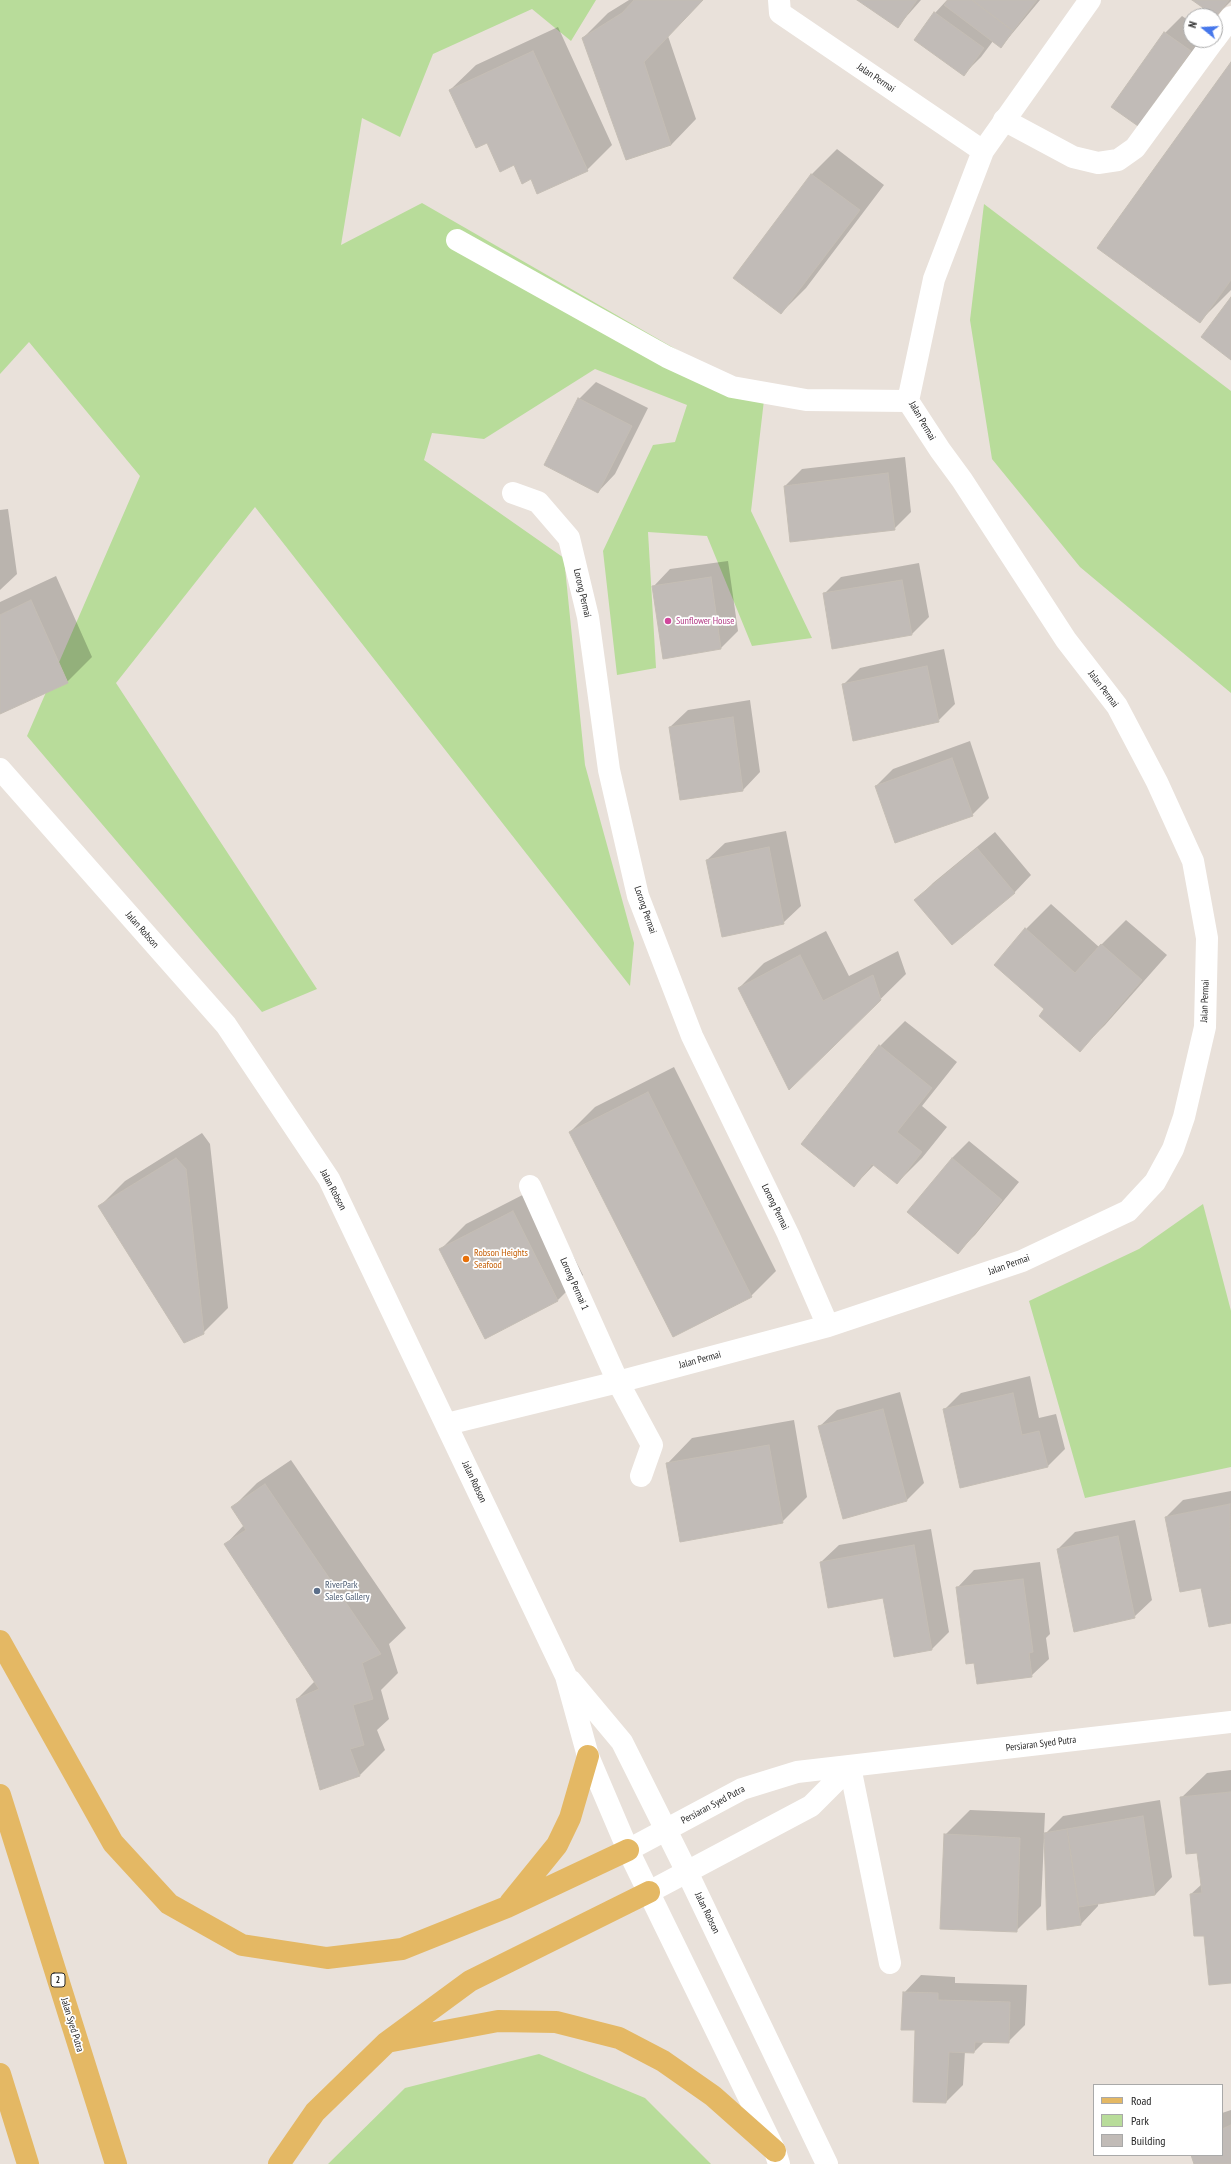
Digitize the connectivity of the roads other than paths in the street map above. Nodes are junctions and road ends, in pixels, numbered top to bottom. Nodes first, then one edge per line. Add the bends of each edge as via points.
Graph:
1 (779, 0) edge
2 (1090, 0) edge
3 (1231, 17) edge
4 (1223, 28) edge
5 (1209, 48) edge
6 (1004, 120) junction
7 (983, 151) junction
8 (457, 240) dead end
9 (908, 401) junction
10 (513, 493) dead end
11 (0, 769) edge
12 (530, 1186) dead end
13 (828, 1326) junction
14 (618, 1382) junction
15 (447, 1424) junction
16 (642, 1476) dead end
17 (0, 1641) edge
18 (566, 1676) junction
19 (1231, 1722) edge
20 (588, 1756) junction
21 (850, 1767) junction
22 (0, 1795) edge
23 (667, 1830) junction
24 (628, 1850) junction
25 (687, 1872) junction
26 (649, 1892) junction
27 (507, 1907) junction
28 (890, 1963) dead end
29 (387, 2042) junction
30 (0, 2074) edge
31 (777, 2157) edge
32 (28, 2164) edge
33 (116, 2164) edge
34 (279, 2164) edge
35 (827, 2164) edge

1 - 7 street, Jalan Permai via 780,13
2 - 6 street, Jalan Permai
3 - 4 street
5 - 6 street via 1135,148 1118,160 1098,163 1073,157
6 - 7 street, Jalan Permai
7 - 9 street, Jalan Permai via 934,279
8 - 9 street via 667,357 732,386 806,400
9 - 13 street, Jalan Permai via 1066,640 1117,706 1157,782 1193,861 1207,938 1205,1027 1184,1117 1173,1149 1155,1182 1128,1211 1022,1261
10 - 13 street, Lorong Permai via 538,502 569,538 588,617 608,770 638,896 692,1036 788,1234
11 - 15 street, Jalan Robson via 226,1025 329,1179
12 - 14 street, Lorong Permai 1
13 - 14 street, Jalan Permai
14 - 15 street, Jalan Permai
14 - 16 street, Lorong Permai 1 via 652,1445
15 - 18 street, Jalan Robson
17 - 27 main road via 113,1843 169,1904 242,1944 327,1958 402,1949
18 - 20 street, Jalan Robson
18 - 23 street, Jalan Robson via 622,1742
19 - 21 street, Persiaran Syed Putra
20 - 24 street, Jalan Robson
20 - 27 main road via 570,1818 557,1845
21 - 23 street, Persiaran Syed Putra via 797,1772 742,1789
21 - 25 street via 811,1806
21 - 28 street
22 - 33 main road, Jalan Syed Putra / 2
23 - 24 street, Persiaran Syed Putra
23 - 25 street, Jalan Robson
24 - 26 street, Jalan Robson
24 - 27 main road
25 - 26 street
25 - 35 street, Jalan Robson
26 - 29 main road via 470,1981
26 - 31 street, Jalan Robson
29 - 31 main road via 498,2021 556,2022 620,2038 663,2061 713,2096
29 - 34 main road via 315,2112
30 - 32 main road

